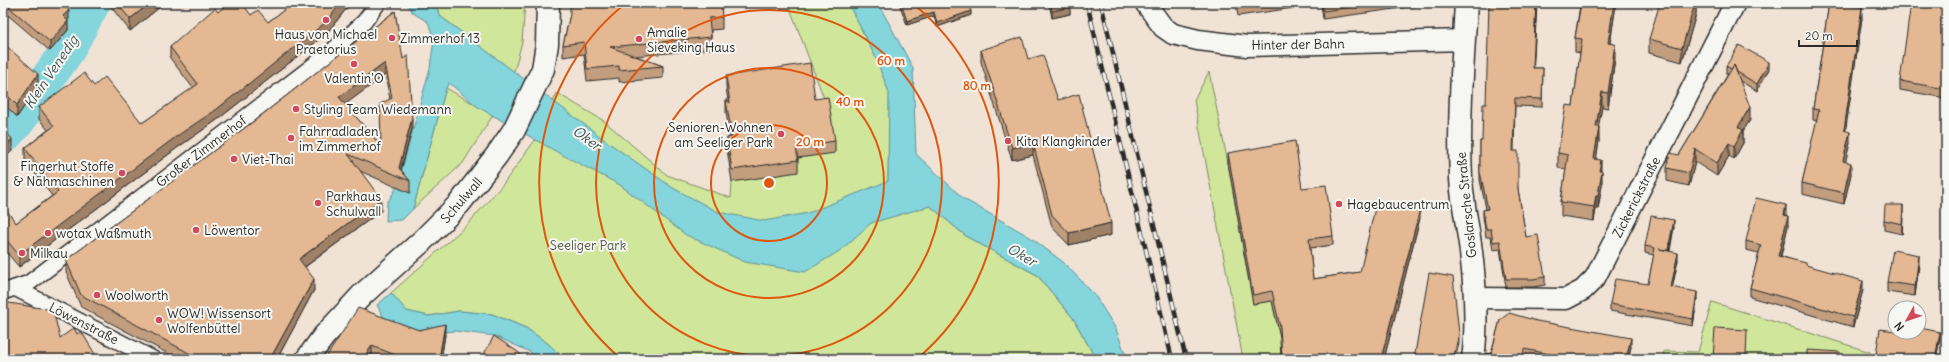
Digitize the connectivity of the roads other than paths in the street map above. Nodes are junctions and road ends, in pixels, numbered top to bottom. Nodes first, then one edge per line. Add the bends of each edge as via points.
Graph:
1 (378, 3) edge
2 (548, 3) edge
3 (1466, 3) edge
4 (1735, 3) edge
5 (1146, 4) dead end
6 (1464, 40) junction
7 (9, 290) edge
8 (1475, 298) junction
9 (153, 359) edge
10 (307, 359) edge
11 (1473, 359) edge

1 - 7 street, Großer Zimmerhof via 364,22 331,52 29,283
2 - 10 street, Schulwall via 547,44 543,69 514,130 459,204 421,242 362,294
3 - 6 street, Goslarsche Straße
4 - 8 street, Zickerickstraße via 1595,278 1583,290 1566,299
5 - 6 street, Hinter der Bahn via 1163,27 1173,34 1247,46
6 - 8 street, Goslarsche Straße via 1460,118 1461,180 1471,247
7 - 9 street, Löwenstraße
8 - 11 street, Goslarsche Straße

